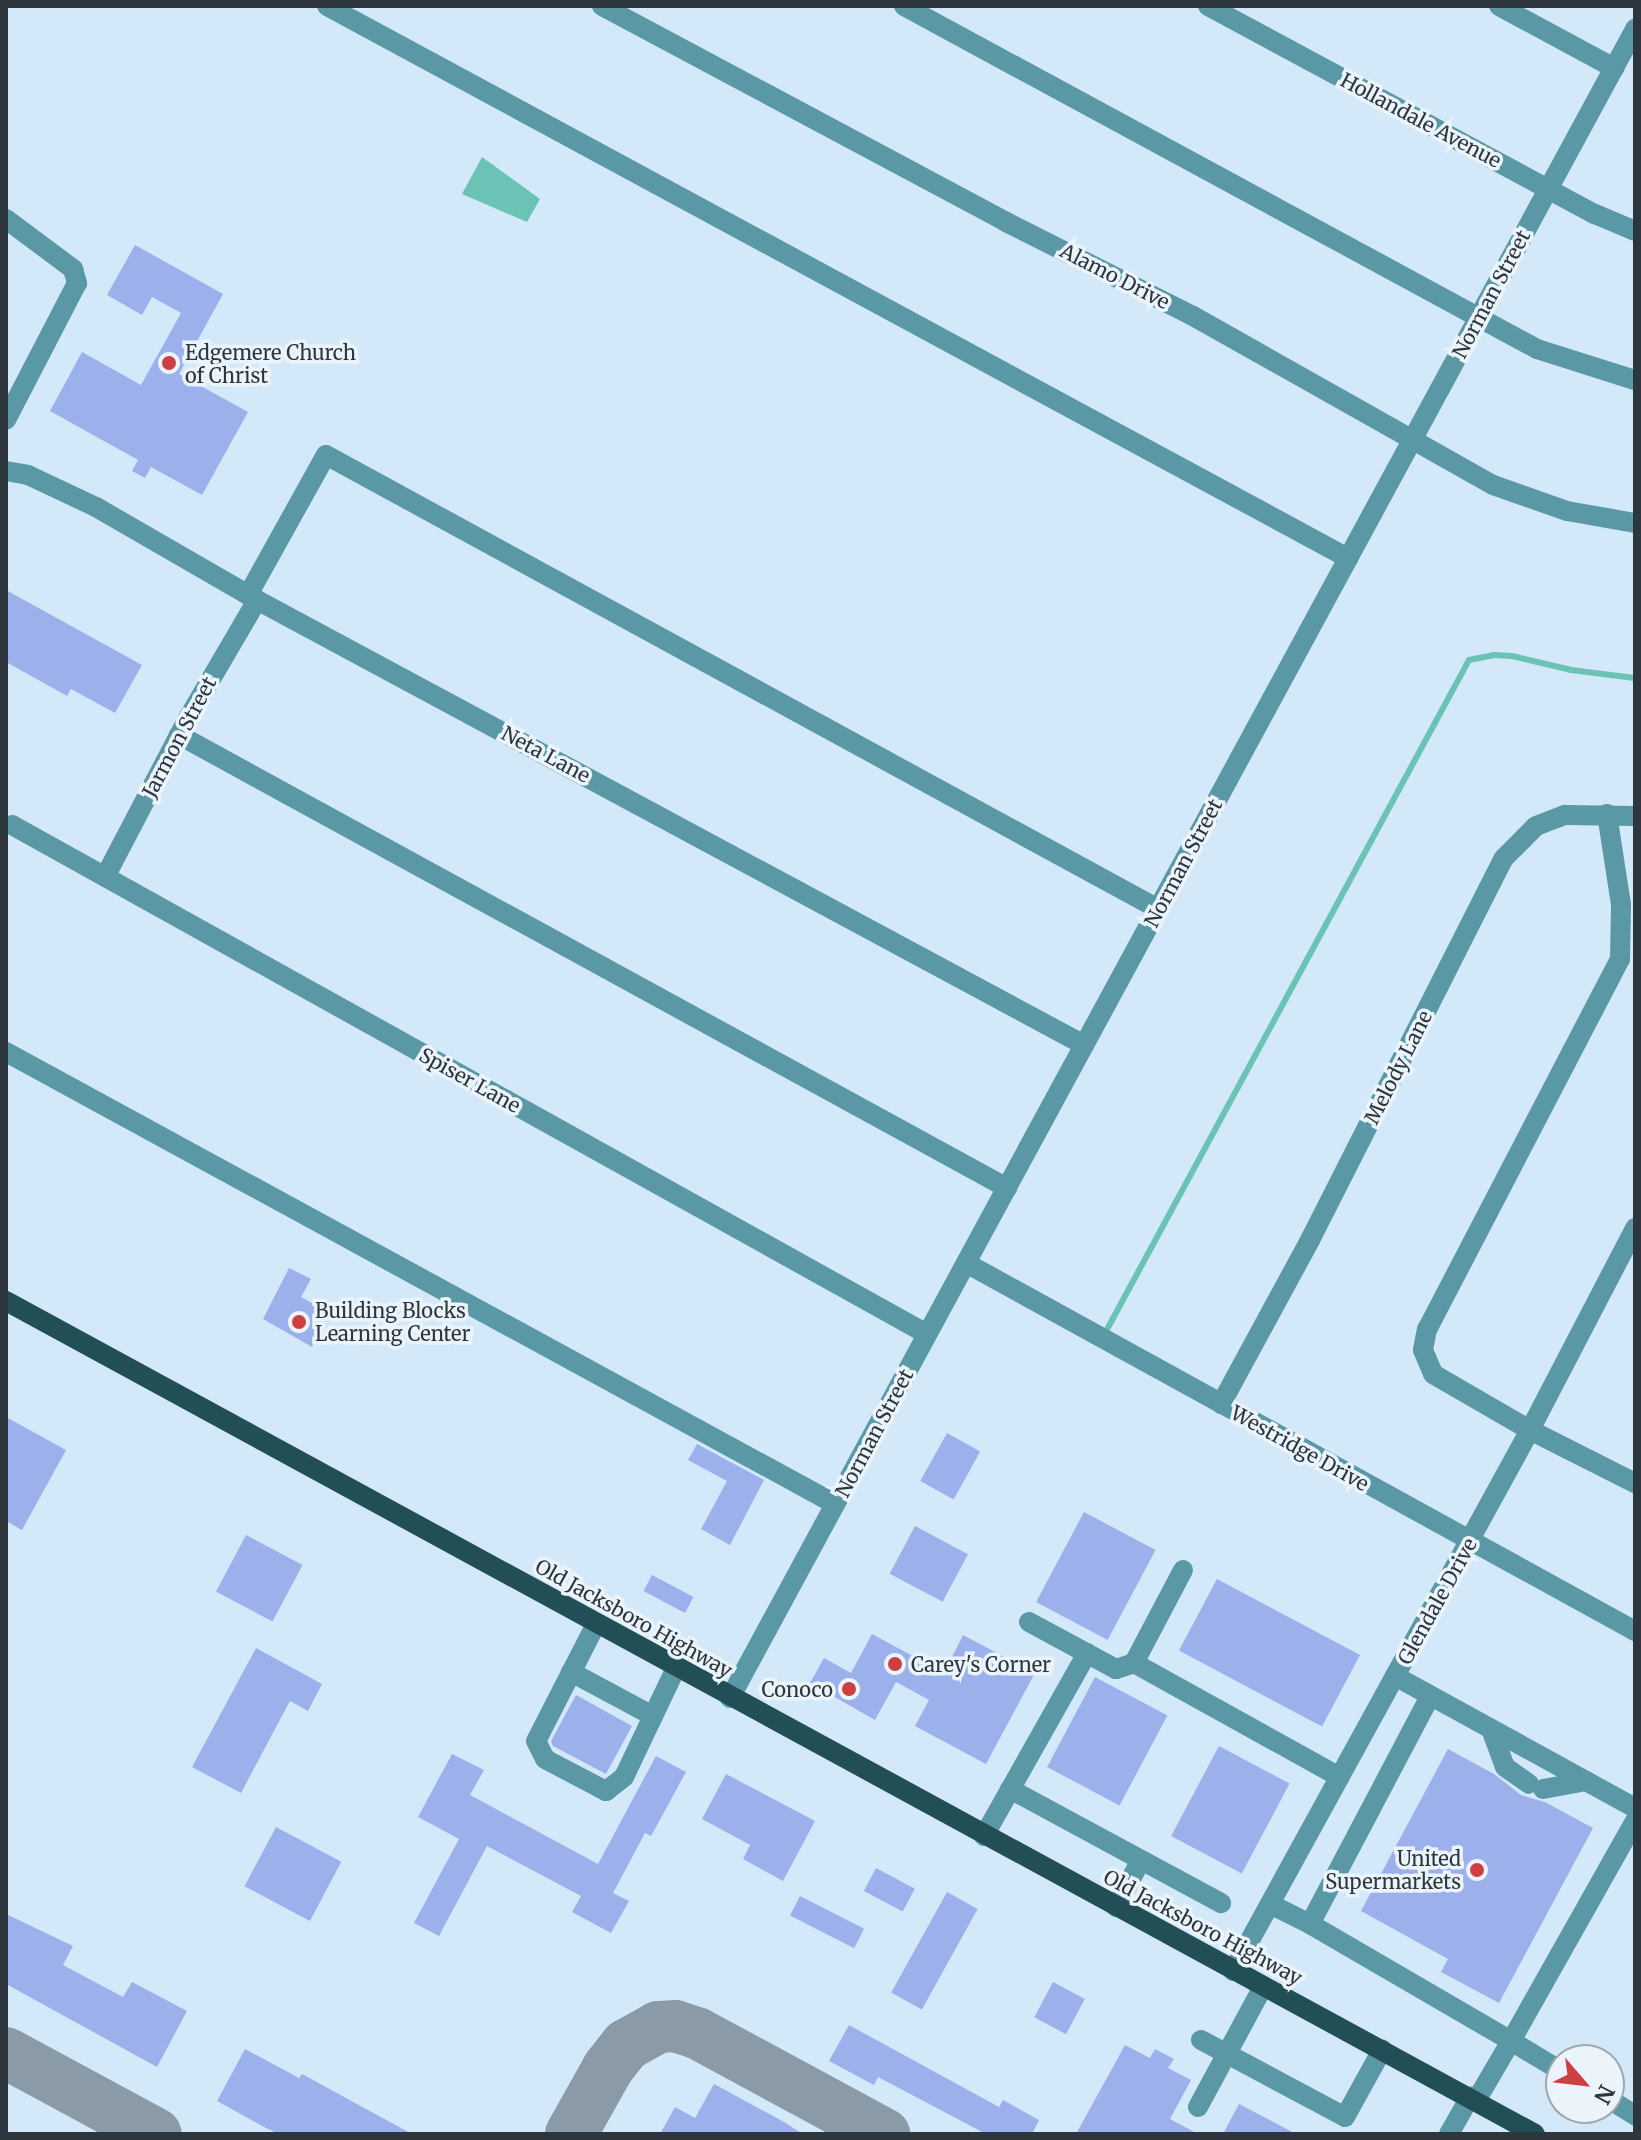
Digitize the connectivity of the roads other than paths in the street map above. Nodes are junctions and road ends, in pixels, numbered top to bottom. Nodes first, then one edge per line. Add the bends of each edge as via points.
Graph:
1 (327, 6) edge
2 (602, 6) edge
3 (904, 6) edge
4 (1208, 6) edge
5 (1499, 6) edge
6 (1635, 29) edge
7 (1614, 68) junction
8 (1549, 188) junction
9 (6, 219) edge
10 (1635, 231) edge
11 (1478, 318) junction
12 (1635, 380) edge
13 (6, 420) edge
14 (1413, 439) junction
15 (6, 471) edge
16 (1635, 523) edge
17 (1348, 558) junction
18 (252, 597) junction
19 (179, 735) junction
20 (1607, 814) junction
21 (1635, 816) edge
22 (12, 825) dead end
23 (105, 877) junction
24 (1158, 909) junction
25 (1084, 1045) junction
26 (6, 1052) edge
27 (1007, 1188) junction
28 (1635, 1228) edge
29 (966, 1263) junction
30 (6, 1301) edge
31 (927, 1334) junction
32 (1221, 1404) junction
33 (1530, 1430) junction
34 (1635, 1483) edge
35 (835, 1504) junction
36 (1470, 1541) junction
37 (1183, 1570) dead end
38 (1029, 1622) dead end
39 (596, 1624) junction
40 (1635, 1631) edge
41 (1087, 1653) junction
42 (1134, 1663) junction
43 (676, 1668) junction
44 (571, 1672) junction
45 (1395, 1676) junction
46 (1430, 1696) junction
47 (730, 1698) junction
48 (653, 1716) junction
49 (1491, 1729) junction
50 (1340, 1777) junction
51 (1586, 1781) junction
52 (1010, 1789) junction
53 (1635, 1808) edge
54 (1635, 1821) edge
55 (984, 1836) junction
56 (1141, 1860) junction
57 (1221, 1903) dead end
58 (1270, 1904) junction
59 (1116, 1907) junction
60 (1310, 1924) junction
61 (1233, 1971) junction
62 (1263, 1987) junction
63 (1201, 2040) dead end
64 (1511, 2041) junction
65 (1382, 2050) junction
66 (1227, 2055) junction
67 (1545, 2061) edge
68 (1473, 2099) junction
69 (1198, 2107) dead end
70 (1346, 2125) edge
71 (1449, 2134) edge
72 (1535, 2134) edge

1 - 17 street
2 - 14 street, Alamo Drive via 1193,316
3 - 11 street
4 - 8 street, Hollandale Avenue
5 - 7 street
6 - 7 street, Norman Street
7 - 8 street, Norman Street
8 - 10 street, Hollandale Avenue
8 - 11 street, Norman Street
9 - 13 street via 73,269 77,283
11 - 12 street via 1537,349
11 - 14 street, Norman Street
14 - 16 street, Alamo Drive via 1493,485 1531,500
14 - 17 street, Norman Street
15 - 18 street, Neta Lane via 64,490
17 - 24 street, Norman Street
18 - 19 street, Jarmon Street
18 - 24 street, Jarmon Street via 326,455
18 - 25 street, Neta Lane
19 - 23 street, Jarmon Street
19 - 27 street
20 - 21 street, Melody Lane
20 - 32 street, Melody Lane via 1565,815 1536,826 1504,858
20 - 33 street via 1621,904 1620,959 1427,1329 1423,1350 1433,1374
22 - 23 street, Spiser Lane
23 - 31 street, Spiser Lane
24 - 25 street, Norman Street
25 - 27 street, Norman Street
26 - 35 street
27 - 29 street, Norman Street
28 - 33 street, Glendale Drive
29 - 31 street, Norman Street
29 - 32 street, Westridge Drive
30 - 39 main road, Old Jacksboro Highway
31 - 35 street, Norman Street
32 - 36 street, Westridge Drive
33 - 34 street
33 - 36 street, Glendale Drive
35 - 47 street, Norman Street
36 - 40 street, Westridge Drive
36 - 45 street, Glendale Drive
37 - 42 street
38 - 41 street
39 - 43 main road, Old Jacksboro Highway
39 - 44 street
41 - 42 street via 1116,1669
41 - 52 street
42 - 50 street
43 - 47 main road, Old Jacksboro Highway
43 - 48 street
44 - 48 street
44 - 48 street via 536,1741 545,1759 606,1791 624,1777
45 - 46 street
45 - 50 street, Glendale Drive
46 - 49 street
46 - 60 street
47 - 55 main road, Old Jacksboro Highway
49 - 51 street
49 - 51 street via 1505,1767 1536,1786
50 - 58 street, Glendale Drive
51 - 53 street
52 - 55 street
52 - 56 street
54 - 64 street
55 - 59 main road, Old Jacksboro Highway
56 - 57 street
56 - 59 street
58 - 60 street
58 - 61 street, Glendale Drive
59 - 61 main road, Old Jacksboro Highway
60 - 64 street
61 - 62 main road, Old Jacksboro Highway
62 - 65 main road, Old Jacksboro Highway
62 - 66 street
63 - 66 street
64 - 67 street
64 - 68 street
65 - 68 main road, Old Jacksboro Highway
65 - 70 street
66 - 69 street
66 - 70 street
68 - 71 street
68 - 72 main road, Old Jacksboro Highway

